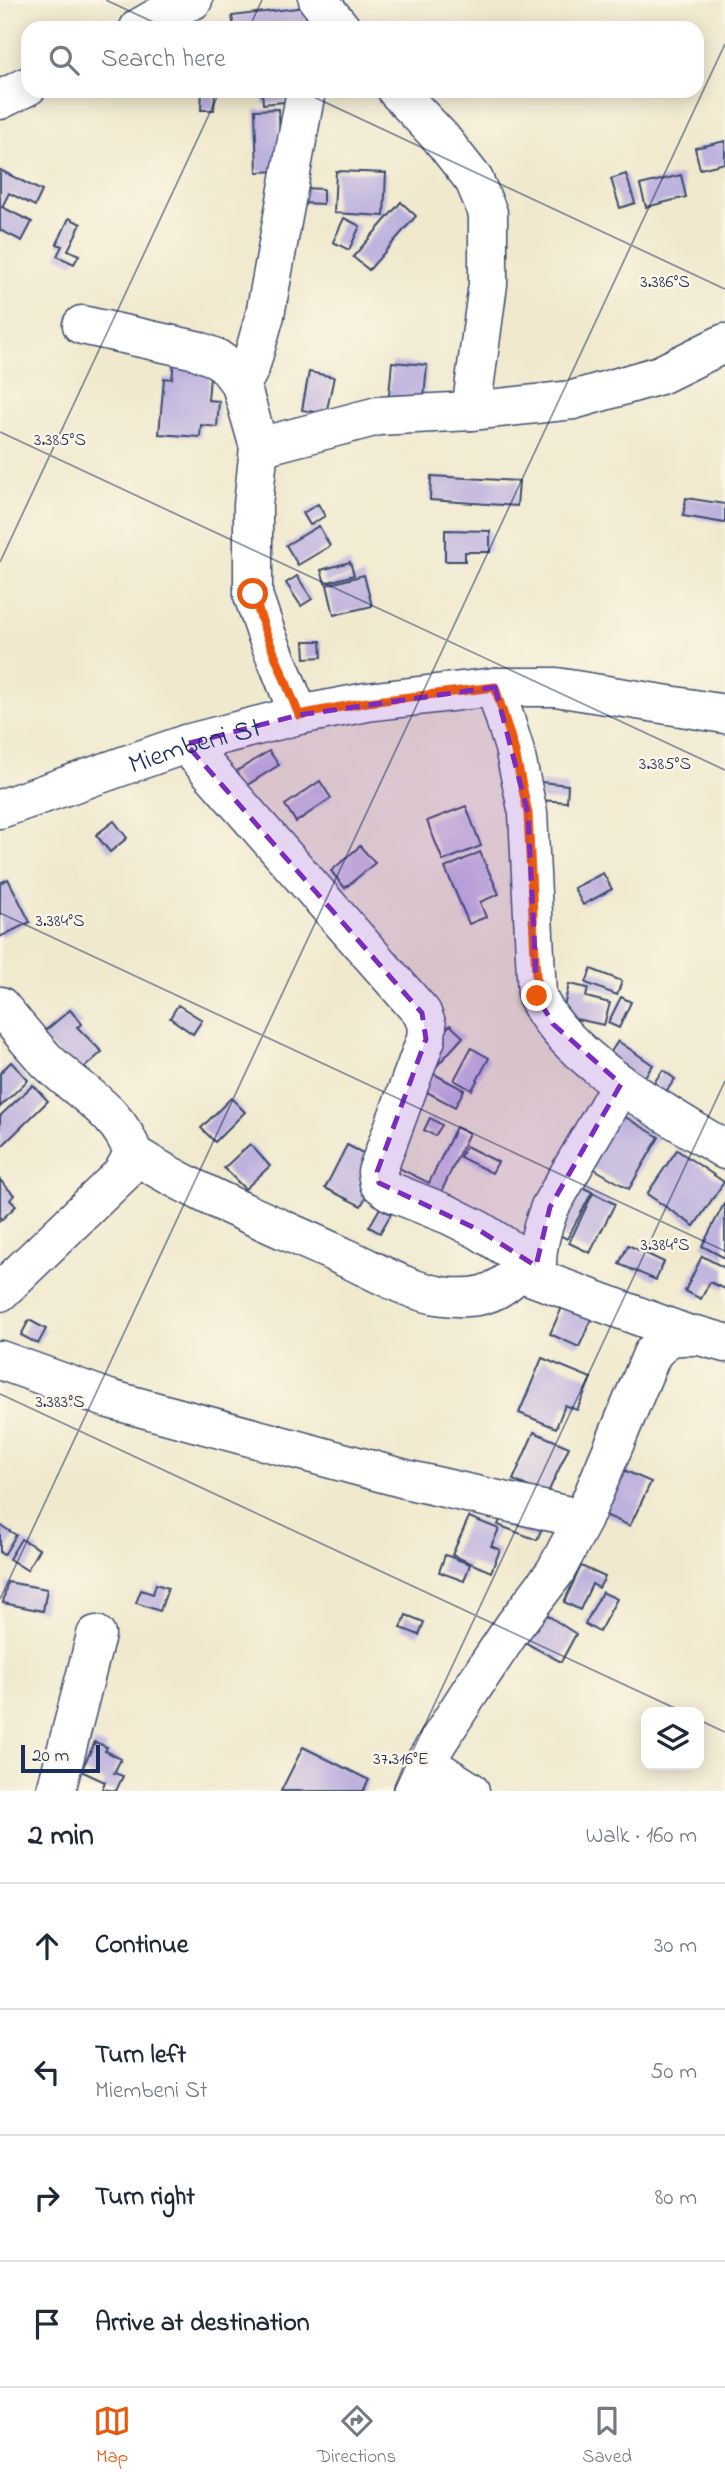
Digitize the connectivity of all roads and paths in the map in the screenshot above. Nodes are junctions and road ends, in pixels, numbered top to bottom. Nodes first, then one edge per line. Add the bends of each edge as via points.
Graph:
1 (183, 2) edge
2 (151, 21) edge
3 (21, 90) edge
4 (305, 98) edge
5 (404, 98) edge
6 (0, 100) edge
7 (82, 325) dead end
8 (725, 343) edge
9 (241, 386) junction
10 (471, 411) junction
11 (259, 447) junction
12 (495, 687) junction
13 (725, 714) edge
14 (299, 715) junction
15 (186, 744) junction
16 (0, 808) edge
17 (0, 1006) edge
18 (621, 1084) junction
19 (725, 1150) edge
20 (133, 1154) junction
21 (537, 1272) junction
22 (0, 1292) edge
23 (708, 1339) edge
24 (0, 1360) edge
25 (583, 1519) junction
26 (96, 1635) dead end
27 (419, 1777) edge
28 (56, 1791) edge
29 (470, 1791) edge

1 - 2 street
3 - 6 street
4 - 9 street via 265,315
5 - 10 street via 474,180 488,213 488,284
7 - 9 street via 197,350 226,365
8 - 10 street via 660,375 573,400
9 - 11 street
10 - 11 street via 378,416
11 - 14 street via 253,505 253,594
12 - 13 street, Miembeni St via 556,687
12 - 14 street, Miembeni St
12 - 18 street via 528,813 537,996 561,1032
14 - 15 street, Miembeni St
15 - 16 street, Miembeni St
15 - 21 street via 422,1013 426,1039 377,1172 380,1183 396,1195 479,1230
17 - 20 street via 47,1060 116,1121 129,1138
18 - 19 street
18 - 21 street via 550,1207 541,1229
20 - 21 street via 175,1180 423,1292 467,1297 491,1293 516,1274
20 - 22 street via 122,1174
21 - 23 street
23 - 25 street via 668,1338 652,1354
24 - 25 street via 122,1402 409,1480
25 - 27 street via 555,1572 507,1636
26 - 28 street
27 - 29 street

